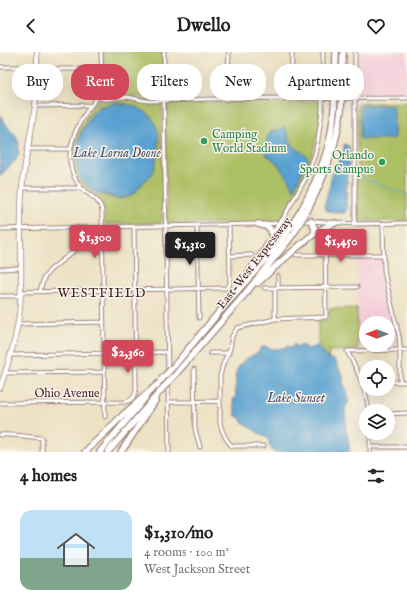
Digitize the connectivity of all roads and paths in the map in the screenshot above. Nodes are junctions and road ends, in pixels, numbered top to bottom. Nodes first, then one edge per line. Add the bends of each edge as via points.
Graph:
1 (37, 52) edge
2 (101, 52) edge
3 (164, 52) edge
4 (229, 52) edge
5 (292, 52) edge
6 (323, 52) edge
7 (332, 52) edge
8 (336, 52) edge
9 (343, 52) edge
10 (355, 52) edge
11 (37, 64) edge
12 (101, 64) edge
13 (228, 64) edge
14 (292, 64) edge
15 (323, 64) edge
16 (335, 64) edge
17 (336, 64) edge
18 (355, 64) edge
19 (0, 67) edge
20 (12, 67) edge
21 (129, 97) edge
22 (407, 98) edge
23 (364, 99) edge
24 (36, 100) edge
25 (95, 100) edge
26 (227, 100) edge
27 (322, 100) edge
28 (334, 100) edge
29 (355, 100) edge
30 (164, 101) junction
31 (91, 105) junction
32 (35, 106) junction
33 (27, 149) junction
34 (71, 149) junction
35 (22, 188) junction
36 (82, 188) junction
37 (311, 221) junction
38 (281, 222) junction
39 (335, 223) junction
40 (407, 223) edge
41 (258, 224) junction
42 (355, 224) junction
43 (383, 224) junction
44 (198, 225) junction
45 (229, 225) junction
46 (134, 226) junction
47 (166, 226) junction
48 (102, 227) junction
49 (21, 228) junction
50 (0, 229) edge
51 (314, 234) junction
52 (325, 235) dead end
53 (272, 238) junction
54 (252, 255) dead end
55 (296, 255) dead end
56 (325, 255) junction
57 (384, 255) junction
58 (230, 256) junction
59 (21, 268) junction
60 (0, 269) edge
61 (278, 276) dead end
62 (325, 287) junction
63 (357, 287) dead end
64 (264, 288) dead end
65 (276, 288) junction
66 (198, 289) junction
67 (135, 290) junction
68 (167, 290) junction
69 (40, 291) junction
70 (103, 291) junction
71 (21, 294) junction
72 (0, 296) edge
73 (230, 299) junction
74 (240, 300) junction
75 (198, 318) dead end
76 (275, 319) junction
77 (104, 322) junction
78 (18, 324) junction
79 (400, 350) junction
80 (407, 350) edge
81 (167, 352) junction
82 (136, 353) junction
83 (210, 353) dead end
84 (229, 353) junction
85 (104, 354) junction
86 (11, 355) junction
87 (194, 370) dead end
88 (104, 372) junction
89 (359, 372) edge
90 (5, 373) junction
91 (159, 382) junction
92 (395, 382) edge
93 (400, 382) junction
94 (407, 382) edge
95 (0, 388) edge
96 (163, 388) junction
97 (105, 402) junction
98 (168, 402) junction
99 (194, 402) junction
100 (220, 402) junction
101 (0, 403) edge
102 (407, 413) edge
103 (395, 414) edge
104 (105, 417) dead end
105 (0, 434) edge
106 (370, 440) edge
107 (264, 446) dead end
108 (200, 447) dead end
109 (370, 447) junction
110 (407, 447) edge
111 (42, 452) edge
112 (85, 452) edge
113 (100, 452) edge
114 (108, 452) edge
115 (121, 452) edge
116 (169, 452) edge
117 (370, 452) edge

1 - 11 main road
2 - 12 street
3 - 30 street
4 - 13 street
5 - 14 street
6 - 15 street
7 - 16 highway
8 - 17 highway, East-West Expressway
9 - 74 highway, East-West Expressway, bridge via 340,121 318,189 288,241
10 - 18 street
19 - 20 street
21 - 30 street
22 - 23 street
24 - 32 main road
25 - 31 street
26 - 30 street
27 - 38 street via 318,140 310,167
28 - 73 highway, East-West Expressway, bridge via 330,138 323,162 302,209 276,248
29 - 42 street
30 - 47 street
31 - 32 street
31 - 34 street via 78,127
32 - 33 main road
33 - 34 street
33 - 35 main road
34 - 36 street via 71,169
35 - 36 street
35 - 49 main road
36 - 48 street via 100,204
37 - 38 street
37 - 39 street
37 - 51 highway via 315,229
38 - 41 street
38 - 53 highway
39 - 42 street
39 - 51 highway
40 - 43 street
41 - 45 street
41 - 53 highway via 270,228
42 - 43 street
43 - 57 street
44 - 45 street
44 - 47 street
44 - 66 street
45 - 58 street
46 - 47 street
46 - 48 street
46 - 67 street
47 - 68 street
48 - 49 street
48 - 69 street via 50,270
48 - 70 street
49 - 50 street
49 - 59 main road
51 - 74 highway
52 - 56 street
53 - 73 highway
54 - 58 street
55 - 56 street
56 - 57 street
56 - 62 street
57 - 79 street via 386,282
58 - 66 street via 229,286 223,289
59 - 60 street
59 - 71 main road
61 - 65 street
62 - 63 street
62 - 65 street
62 - 76 street via 326,318
64 - 65 street
65 - 76 street
66 - 68 street
66 - 75 street
67 - 68 street
67 - 70 street
67 - 82 street
68 - 81 street
69 - 70 street
69 - 71 street
70 - 77 street
71 - 72 street
71 - 78 main road
73 - 91 highway, East-West Expressway, bridge
74 - 96 highway, East-West Expressway, bridge
76 - 84 street via 235,330
77 - 78 street
77 - 85 street
78 - 86 main road
79 - 80 street
79 - 89 street via 347,351
79 - 93 street
81 - 82 street
81 - 98 street
82 - 85 street
82 - 97 street, Ohio Avenue via 135,396 125,402
83 - 84 street
84 - 100 street via 221,370
85 - 86 street
85 - 88 street
86 - 90 main road
87 - 99 street
88 - 90 street
88 - 97 street
90 - 95 main road
91 - 112 highway
91 - 113 highway, East-West Expressway
92 - 93 street
93 - 94 street
96 - 114 highway, East-West Expressway
96 - 115 highway
97 - 101 street, Ohio Avenue
97 - 104 street
98 - 99 street
98 - 116 street
99 - 100 street
99 - 108 street via 195,429
100 - 107 street via 221,430 229,444 234,447
102 - 103 street
105 - 111 street via 42,438
106 - 109 street
109 - 110 street
109 - 117 street

